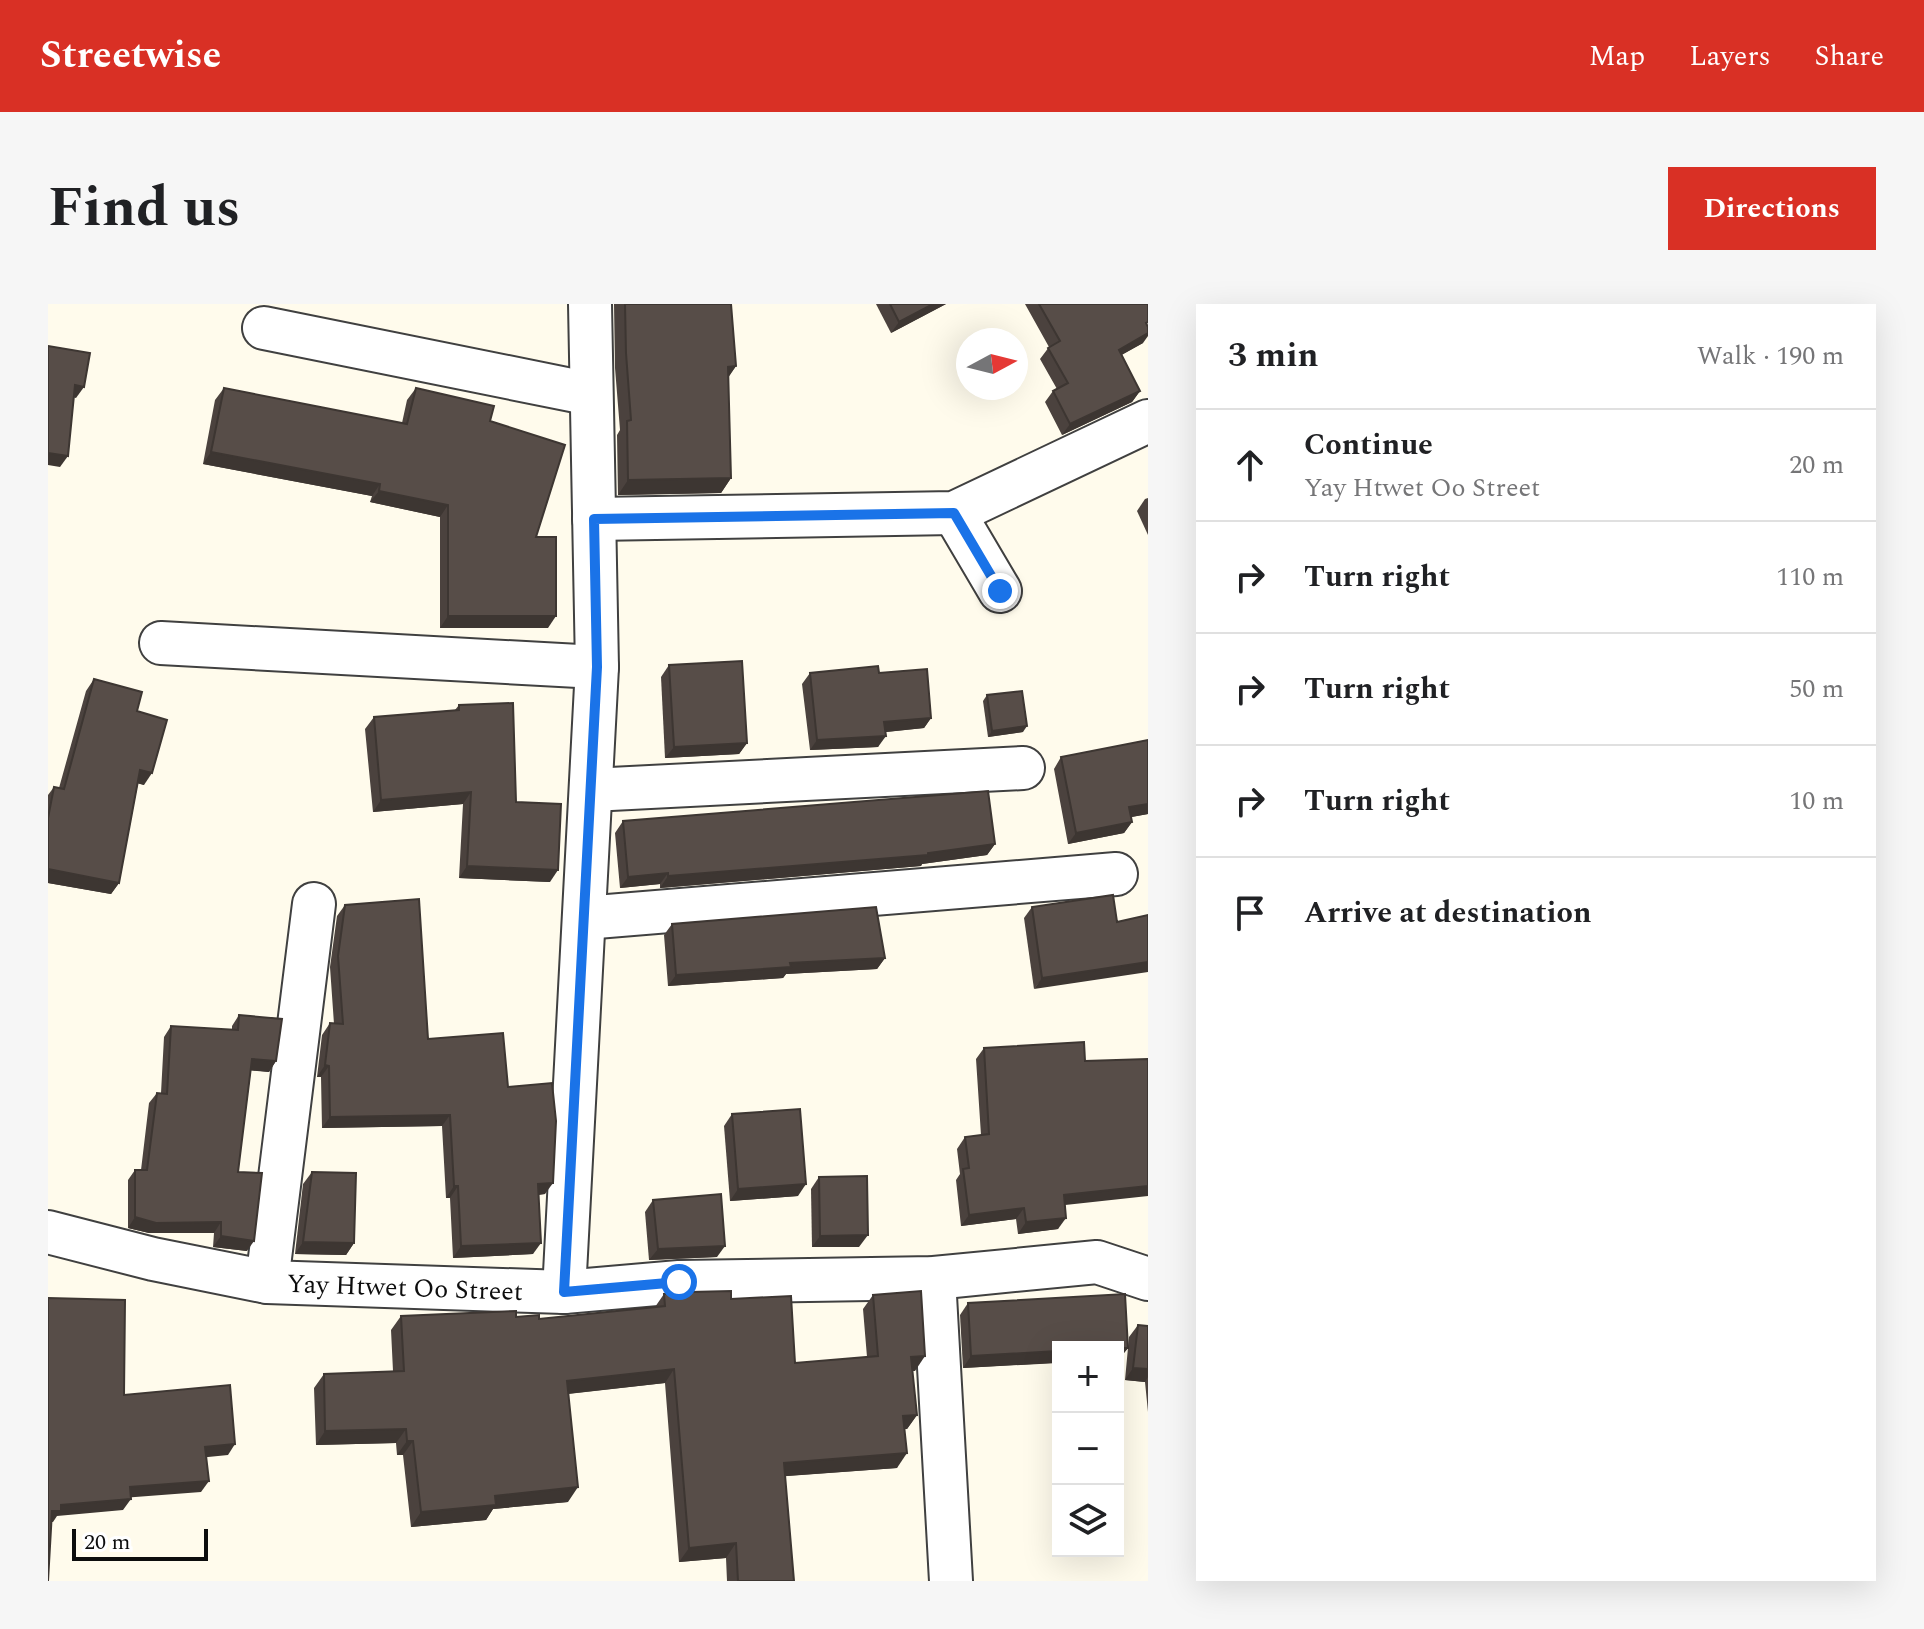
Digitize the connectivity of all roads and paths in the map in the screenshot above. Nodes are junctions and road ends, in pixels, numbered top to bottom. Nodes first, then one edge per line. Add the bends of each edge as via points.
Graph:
1 (590, 304) edge
2 (264, 328) dead end
3 (591, 394) junction
4 (1148, 421) edge
5 (954, 513) junction
6 (594, 519) junction
7 (1000, 591) dead end
8 (161, 643) dead end
9 (597, 667) junction
10 (1023, 768) dead end
11 (591, 790) junction
12 (1116, 874) dead end
13 (314, 904) dead end
14 (584, 918) junction
15 (48, 1232) edge
16 (934, 1278) junction
17 (1148, 1279) edge
18 (267, 1282) junction
19 (564, 1292) junction
20 (941, 1580) edge

1 - 3 street
2 - 3 street
3 - 6 street
4 - 5 street
5 - 6 street
5 - 7 street
6 - 9 street
8 - 9 street
9 - 11 street
10 - 11 street
11 - 14 street
12 - 14 street
13 - 18 street
14 - 19 street
15 - 18 street, Yay Htwet Oo Street
16 - 17 street, Yay Htwet Oo Street via 1097,1262
16 - 19 street, Yay Htwet Oo Street via 679,1282
16 - 20 street
18 - 19 street, Yay Htwet Oo Street

